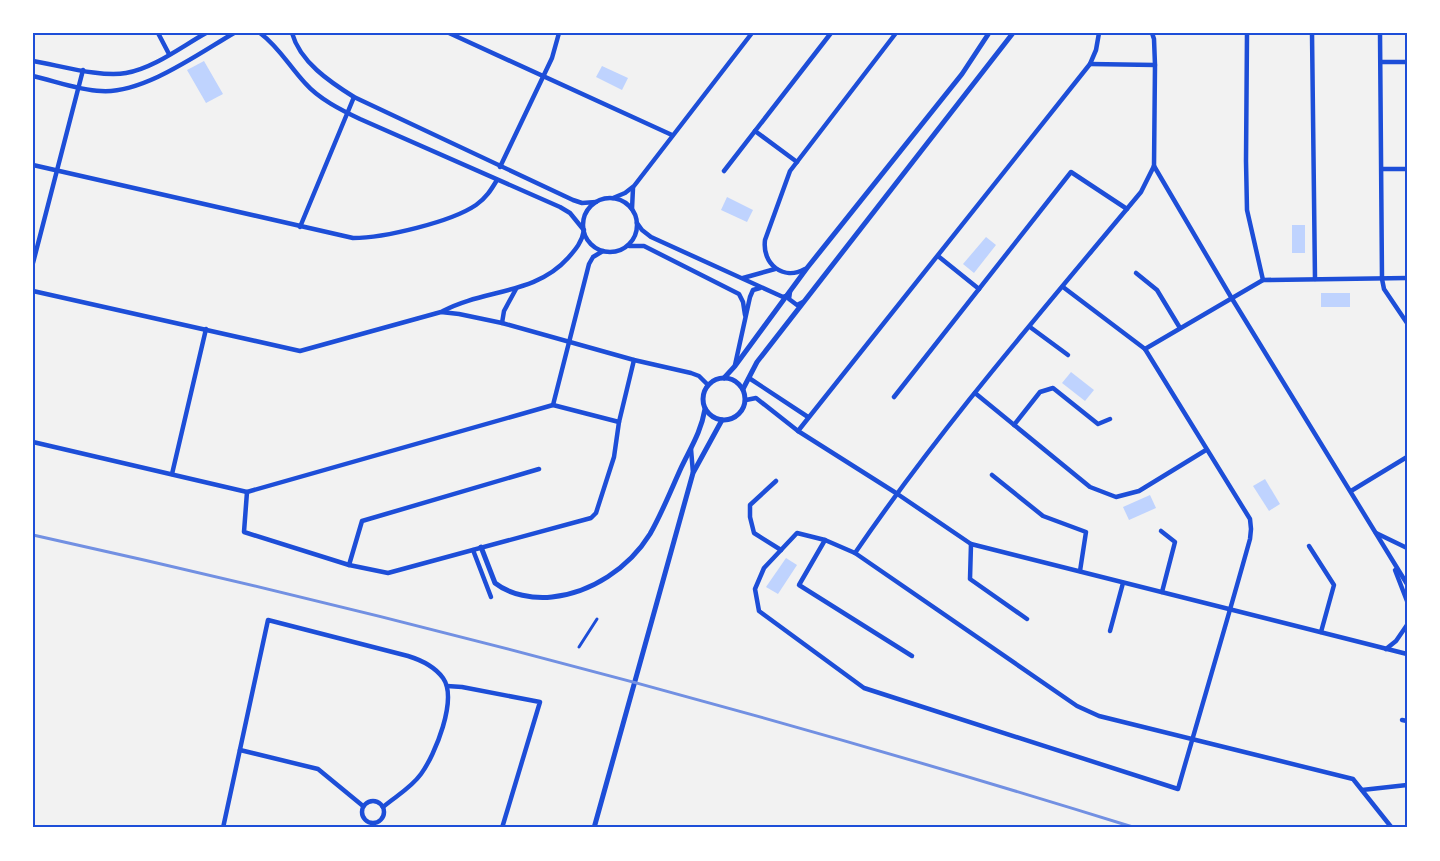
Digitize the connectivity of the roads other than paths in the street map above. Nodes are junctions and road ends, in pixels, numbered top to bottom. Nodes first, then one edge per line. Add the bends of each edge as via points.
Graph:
1 (158, 33) edge
2 (206, 33) edge
3 (234, 33) edge
4 (260, 33) edge
5 (292, 33) edge
6 (449, 33) edge
7 (559, 33) edge
8 (753, 33) edge
9 (831, 33) edge
10 (896, 33) edge
11 (989, 33) edge
12 (1013, 33) edge
13 (1099, 33) edge
14 (1152, 33) edge
15 (1159, 33) edge
16 (1247, 33) edge
17 (1312, 33) edge
18 (1380, 33) edge
19 (1154, 39) junction
20 (169, 54) junction
21 (33, 61) edge
22 (1381, 62) junction
23 (1407, 62) edge
24 (1090, 64) junction
25 (1155, 65) junction
26 (83, 70) junction
27 (33, 76) edge
28 (543, 76) junction
29 (79, 87) junction
30 (354, 97) junction
31 (348, 113) junction
32 (755, 131) junction
33 (672, 135) junction
34 (797, 162) junction
35 (33, 165) edge
36 (1154, 166) junction
37 (500, 167) junction
38 (1382, 169) junction
39 (1407, 169) edge
40 (56, 171) junction
41 (724, 171) dead end
42 (497, 180) junction
43 (633, 186) junction
44 (613, 198) junction
45 (596, 202) junction
46 (632, 209) junction
47 (1127, 209) junction
48 (638, 223) junction
49 (300, 227) junction
50 (584, 230) junction
51 (628, 246) junction
52 (604, 251) junction
53 (938, 256) junction
54 (33, 263) edge
55 (807, 268) junction
56 (776, 269) junction
57 (1136, 273) dead end
58 (743, 278) junction
59 (1407, 278) edge
60 (1315, 279) junction
61 (1382, 279) junction
62 (1263, 280) junction
63 (1063, 287) junction
64 (762, 288) junction
65 (516, 289) junction
66 (979, 289) junction
67 (33, 291) edge
68 (790, 292) junction
69 (1231, 297) junction
70 (805, 301) junction
71 (441, 312) junction
72 (745, 315) junction
73 (502, 322) junction
74 (1407, 323) edge
75 (1030, 327) junction
76 (1180, 328) junction
77 (206, 329) junction
78 (568, 341) junction
79 (1145, 349) junction
80 (1068, 355) dead end
81 (634, 360) junction
82 (734, 368) junction
83 (724, 378) junction
84 (749, 378) junction
85 (708, 385) junction
86 (743, 388) junction
87 (975, 393) junction
88 (894, 397) dead end
89 (746, 400) junction
90 (553, 405) junction
91 (705, 409) junction
92 (808, 417) junction
93 (1110, 419) dead end
94 (722, 420) junction
95 (619, 422) junction
96 (1014, 425) junction
97 (798, 430) junction
98 (33, 442) edge
99 (691, 449) junction
100 (1206, 450) junction
101 (1407, 456) edge
102 (539, 469) dead end
103 (693, 473) junction
104 (172, 474) junction
105 (992, 475) dead end
106 (777, 481) dead end
107 (1351, 491) junction
108 (247, 492) junction
109 (896, 493) junction
110 (1161, 531) dead end
111 (1376, 533) junction
112 (825, 540) junction
113 (971, 544) junction
114 (1309, 546) dead end
115 (481, 547) junction
116 (1407, 548) edge
117 (473, 550) junction
118 (781, 550) junction
119 (855, 553) junction
120 (1391, 559) junction
121 (349, 565) junction
122 (1080, 571) junction
123 (1124, 583) junction
124 (1407, 584) edge
125 (1162, 592) junction
126 (491, 597) dead end
127 (1407, 601) edge
128 (1230, 610) junction
129 (597, 619) dead end
130 (1027, 619) dead end
131 (1407, 625) edge
132 (1110, 631) dead end
133 (1321, 632) junction
134 (579, 647) dead end
135 (1386, 649) junction
136 (1407, 654) edge
137 (912, 656) dead end
138 (447, 686) junction
139 (1192, 739) junction
140 (240, 750) junction
141 (1407, 785) edge
142 (1362, 790) junction
143 (363, 806) junction
144 (383, 807) junction
145 (373, 825) edge
146 (223, 828) edge
147 (502, 828) edge
148 (594, 828) edge
149 (1392, 828) edge

1 - 20 street
2 - 20 street
3 - 29 street via 138,86 107,92
4 - 31 street via 306,85
5 - 30 street via 316,69
6 - 28 street
7 - 28 street
8 - 33 street
9 - 32 street
10 - 34 street
11 - 55 street via 962,74
12 - 70 street
13 - 24 street
14 - 19 street
15 - 19 street
16 - 62 street via 1247,210
17 - 60 street
18 - 22 street
19 - 25 street
20 - 26 street via 126,73
21 - 26 street
22 - 23 street
22 - 38 street
24 - 25 street
24 - 53 street
25 - 36 street
26 - 29 street
27 - 29 street
28 - 33 street
28 - 37 street
29 - 40 street
30 - 31 street
30 - 37 street
31 - 42 street
31 - 49 street
32 - 34 street
32 - 41 street
33 - 43 street
34 - 56 street via 784,183 765,240 765,249
35 - 40 street
36 - 47 street
36 - 69 street
37 - 45 street via 577,202
38 - 39 street
38 - 61 street
40 - 49 street
40 - 54 street
42 - 49 street via 489,194 472,207 412,228 353,238
42 - 50 street via 570,213
43 - 44 street
43 - 46 street
44 - 45 street
44 - 46 street via 626,202
45 - 50 street via 585,215
46 - 48 street
47 - 63 street
47 - 66 street via 1071,172
48 - 51 street
48 - 58 street via 651,237
50 - 52 street via 589,242
50 - 65 street via 578,247 556,270
51 - 52 street
51 - 72 street via 644,246 739,294
52 - 78 street via 589,264
53 - 66 street
53 - 92 street
55 - 56 street via 793,274
55 - 68 street
56 - 58 street
57 - 76 street via 1157,290
58 - 64 street
59 - 61 street
60 - 61 street
60 - 62 street
61 - 74 street via 1384,289
62 - 69 street
63 - 75 street
63 - 79 street
64 - 68 street via 783,297
64 - 72 street via 751,294
65 - 71 street via 462,302
65 - 73 street
66 - 88 street
67 - 77 street
68 - 70 street via 792,303
68 - 82 street
69 - 76 street
69 - 107 street
70 - 84 street
71 - 73 street
71 - 77 street via 300,351
72 - 82 street
73 - 78 street
75 - 80 street
75 - 87 street
76 - 79 street
77 - 104 street
78 - 81 street
78 - 90 street
79 - 100 street
81 - 85 street via 696,375
81 - 95 street
82 - 83 street
83 - 85 street
83 - 86 street via 735,380
84 - 86 street
84 - 92 street
85 - 91 street via 703,396
86 - 89 street
87 - 96 street
87 - 109 street
89 - 94 street via 741,413
89 - 97 street via 756,398
90 - 95 street
90 - 108 street
91 - 94 street
91 - 99 street
92 - 97 street
93 - 96 street via 1098,424 1053,388 1040,392
94 - 103 street
95 - 115 street via 614,457 591,518
96 - 100 street via 1090,487 1116,497 1139,491
97 - 109 street
98 - 104 street
99 - 103 street
99 - 115 street via 648,536 630,559 594,585 564,596 526,596 495,583
100 - 128 street via 1250,519 1251,529
101 - 107 street
102 - 121 street via 362,521
103 - 148 street
104 - 108 street
105 - 122 street via 1043,516 1086,532
106 - 118 street via 750,505 750,517 754,533
107 - 111 street
108 - 121 street via 244,532
109 - 113 street
109 - 119 street
110 - 125 street via 1175,542
111 - 116 street
111 - 120 street
112 - 118 street via 797,532
112 - 119 street
112 - 137 street via 799,585
113 - 122 street
113 - 130 street via 970,579
114 - 133 street via 1334,585
115 - 117 street
117 - 121 street via 388,573
117 - 126 street
118 - 139 street via 764,568 755,589 759,611 864,688 1178,789
119 - 139 street via 1077,706 1099,716
120 - 124 street
120 - 127 street
122 - 123 street
123 - 125 street
123 - 132 street
125 - 128 street
128 - 133 street
128 - 139 street
129 - 134 street
131 - 135 street
133 - 135 street
135 - 136 street
138 - 140 street via 422,661 268,620
138 - 144 street via 444,727 431,760 420,776
138 - 147 street via 540,702
139 - 142 street via 1353,779
140 - 143 street via 318,769
140 - 146 street
141 - 142 street
142 - 149 street
143 - 144 street via 375,801
143 - 145 street via 363,818
144 - 145 street via 382,818

